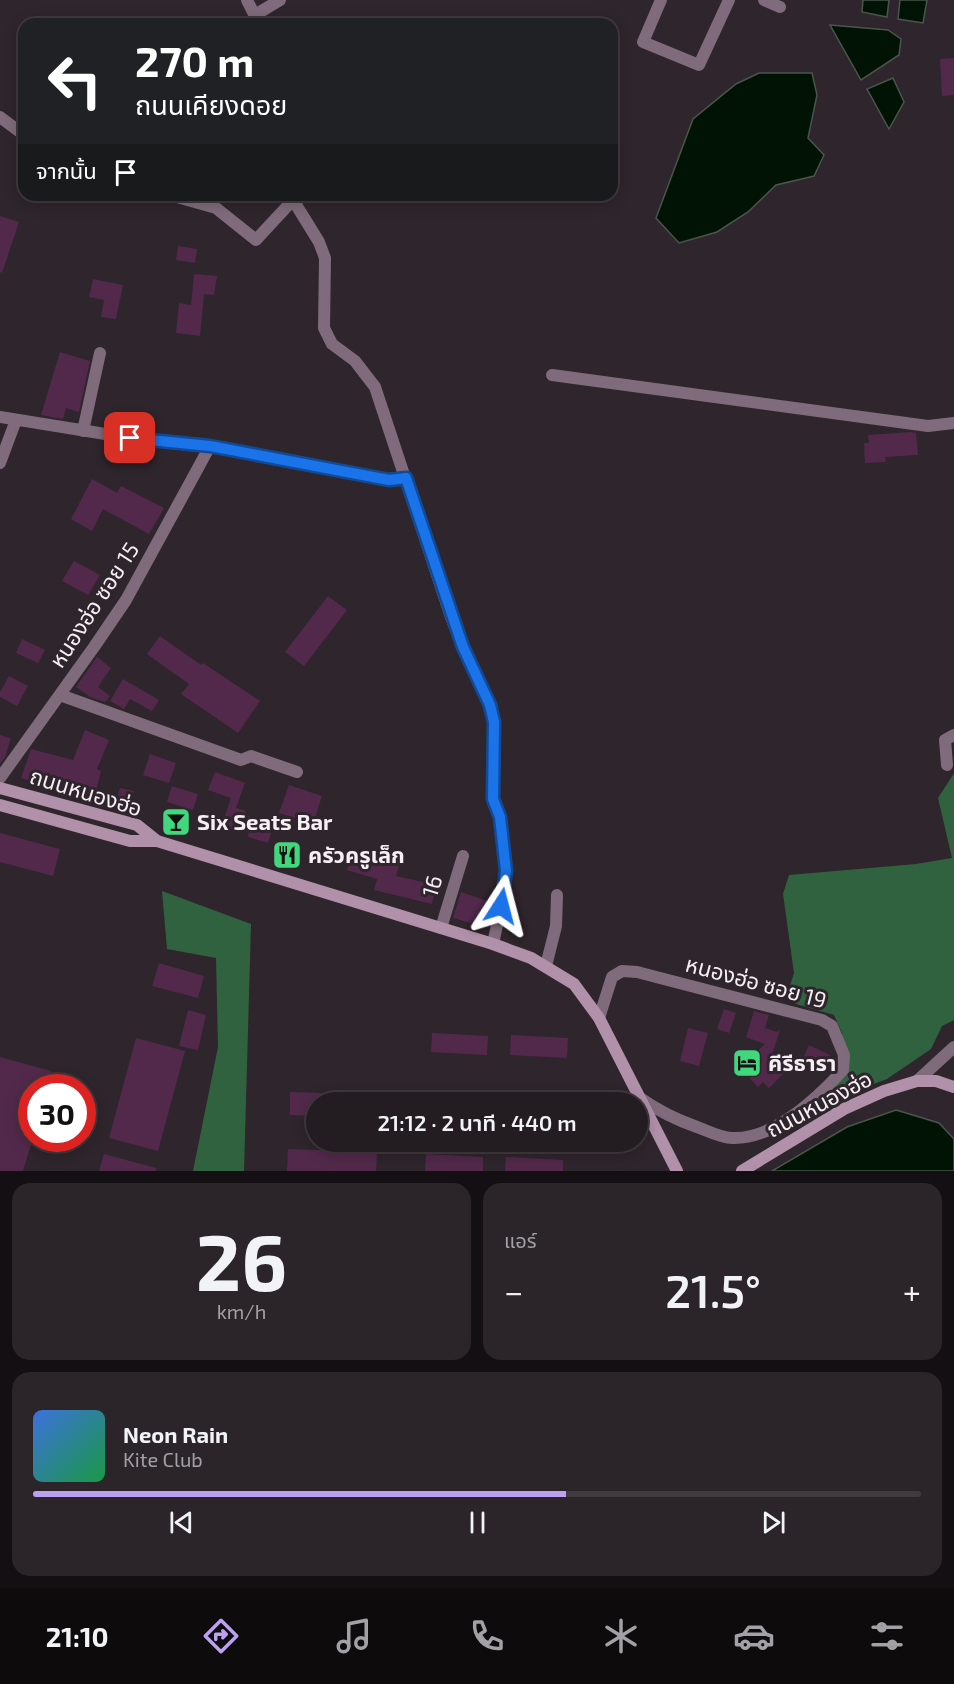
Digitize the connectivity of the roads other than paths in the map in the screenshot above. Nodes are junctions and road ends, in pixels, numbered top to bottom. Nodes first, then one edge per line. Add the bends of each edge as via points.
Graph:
1 (247, 0) edge
2 (280, 0) edge
3 (661, 0) edge
4 (729, 0) edge
5 (764, 0) edge
6 (780, 7) dead end
7 (256, 18) edge
8 (258, 18) edge
9 (0, 117) edge
10 (18, 130) edge
11 (191, 201) edge
12 (288, 201) edge
13 (293, 201) edge
14 (100, 353) dead end
15 (552, 375) dead end
16 (0, 417) edge
17 (16, 420) junction
18 (954, 423) edge
19 (83, 431) junction
20 (210, 446) junction
21 (0, 463) edge
22 (406, 478) junction
23 (60, 695) junction
24 (954, 735) edge
25 (947, 765) dead end
26 (297, 772) dead end
27 (0, 778) edge
28 (0, 788) edge
29 (0, 805) edge
30 (157, 841) junction
31 (463, 856) dead end
32 (557, 896) dead end
33 (441, 928) junction
34 (493, 944) junction
35 (546, 966) junction
36 (599, 1018) junction
37 (954, 1047) edge
38 (917, 1082) junction
39 (954, 1088) edge
40 (637, 1092) edge
41 (648, 1104) edge
42 (648, 1114) edge
43 (677, 1171) edge
44 (742, 1171) edge

1 - 7 street
2 - 8 street
3 - 4 street via 643,42 699,65
5 - 6 street
9 - 10 street
11 - 12 street via 216,208 256,240
13 - 22 street via 325,258 324,328 332,344 355,361 375,387
14 - 19 street
15 - 18 street via 928,426
16 - 17 street
17 - 19 street
17 - 21 street
19 - 20 street
20 - 22 street via 389,480
20 - 23 street, หนองฮ่อ ซอย 15 via 126,600
22 - 34 street via 451,617 494,722 493,799 500,817 506,871
23 - 26 street via 241,760 251,756
23 - 27 street, หนองฮ่อ ซอย 15
24 - 25 street via 945,740
28 - 30 street, ถนนหนองฮ่อ via 137,825
29 - 30 street, ถนนหนองฮ่อ via 130,841
30 - 33 street, ถนนหนองฮ่อ
31 - 33 street, 16
32 - 35 street via 556,926
33 - 34 street, ถนนหนองฮ่อ
34 - 35 street, ถนนหนองฮ่อ
35 - 36 street, ถนนหนองฮ่อ via 574,984
36 - 40 street, ถนนหนองฮ่อ
36 - 41 street, หนองฮ่อ ซอย 19 via 612,977 622,971 637,972 822,1020 832,1026 844,1055 843,1070 819,1094 787,1120 744,1138 730,1138 689,1124
37 - 38 street
38 - 39 street, ถนนหนองฮ่อ via 936,1081
38 - 44 street, ถนนหนองฮ่อ via 843,1109
42 - 43 street, ถนนหนองฮ่อ

